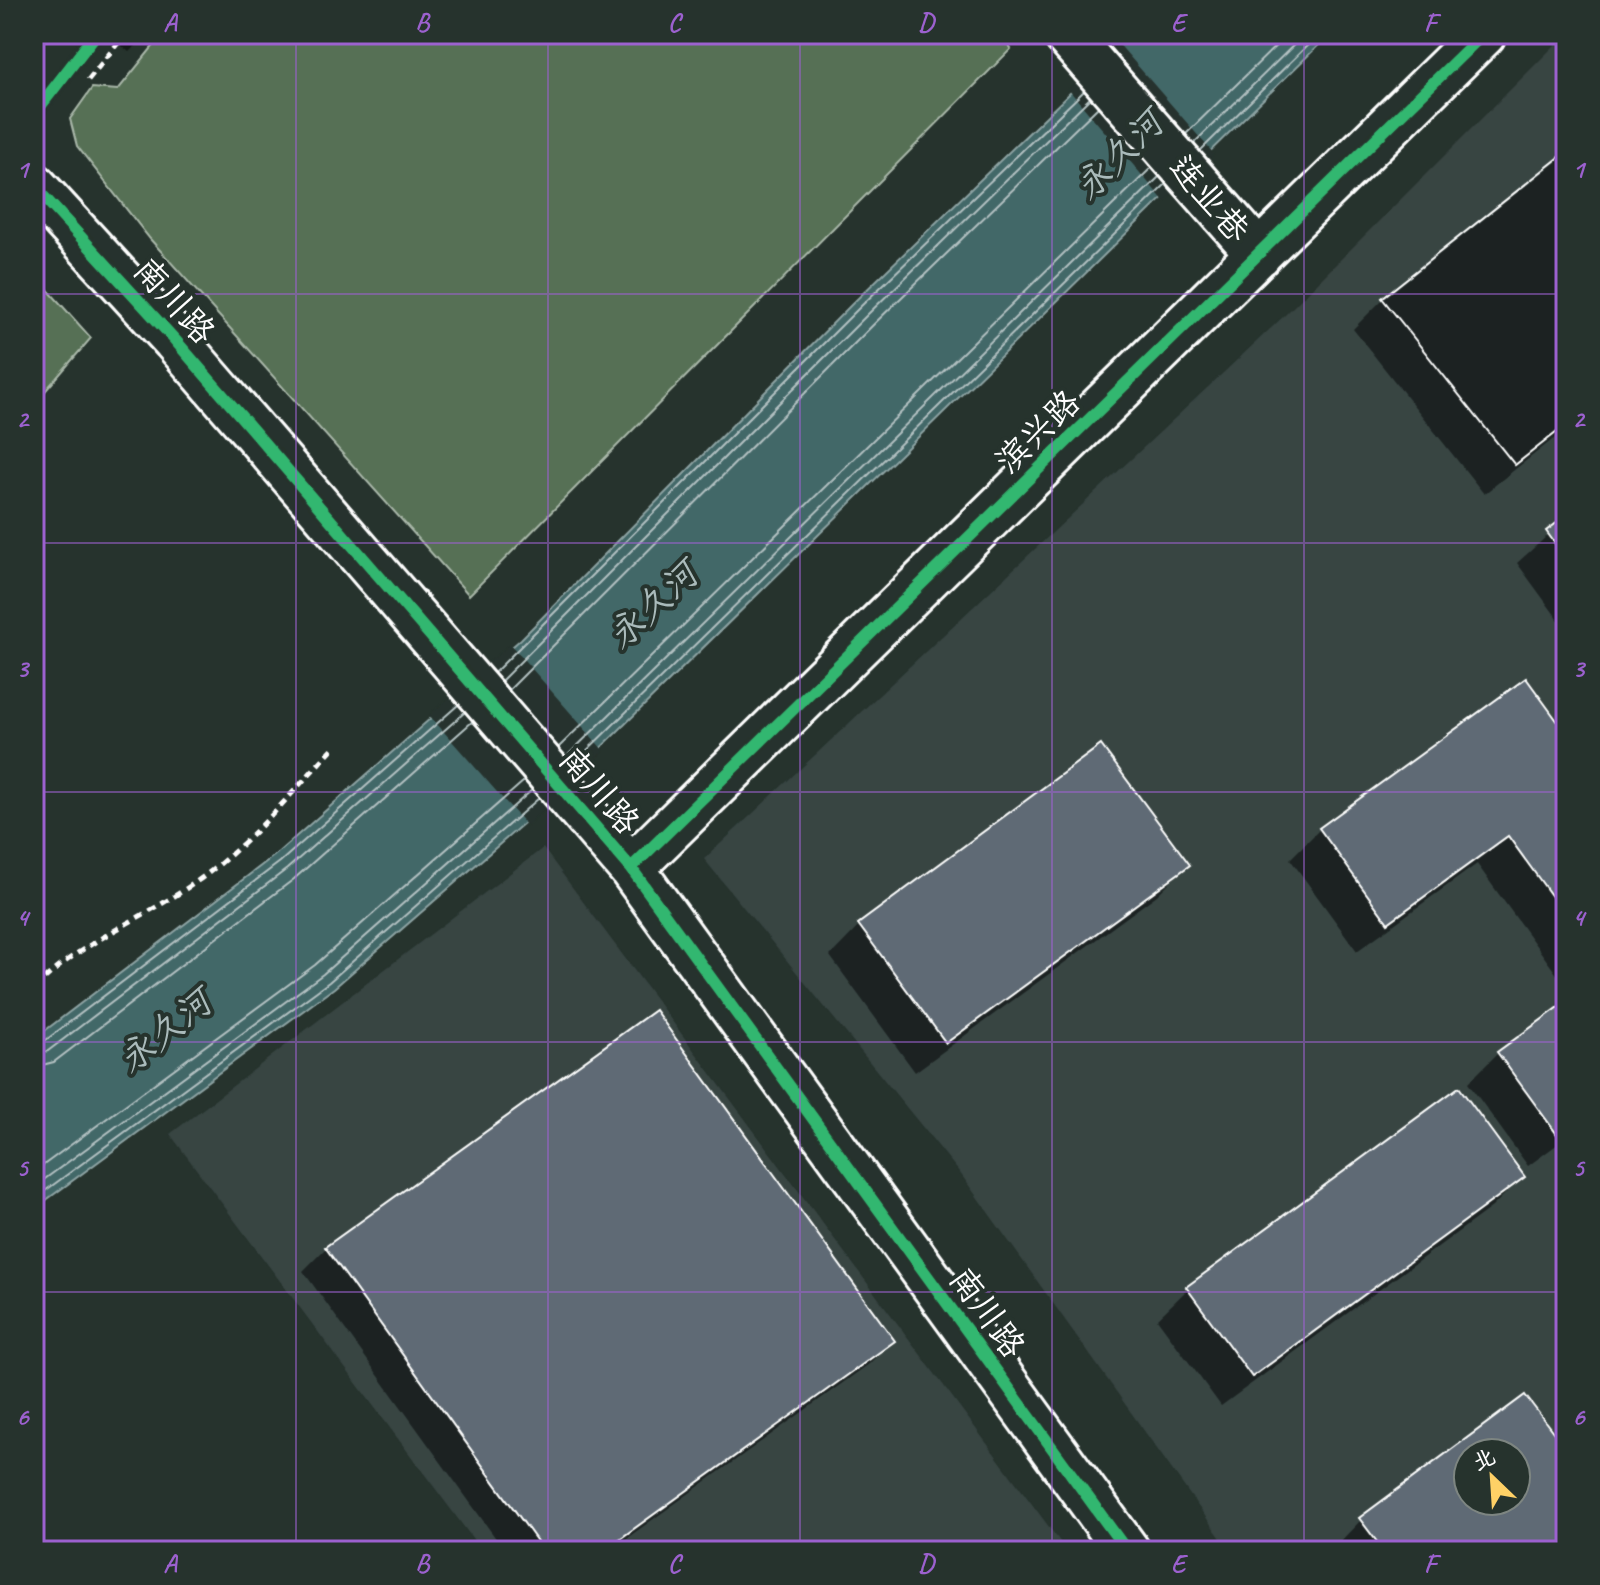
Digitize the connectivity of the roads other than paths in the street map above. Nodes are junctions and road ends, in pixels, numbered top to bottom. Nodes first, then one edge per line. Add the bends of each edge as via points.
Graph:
1 (1483, 34) edge
2 (1067, 35) edge
3 (34, 186) edge
4 (1259, 254) junction
5 (631, 868) junction
6 (1127, 1551) edge

1 - 4 street, 滨兴路
2 - 4 street, 连业巷
3 - 5 street, 南川路 via 175,340
4 - 5 street, 滨兴路
5 - 6 street, 南川路

